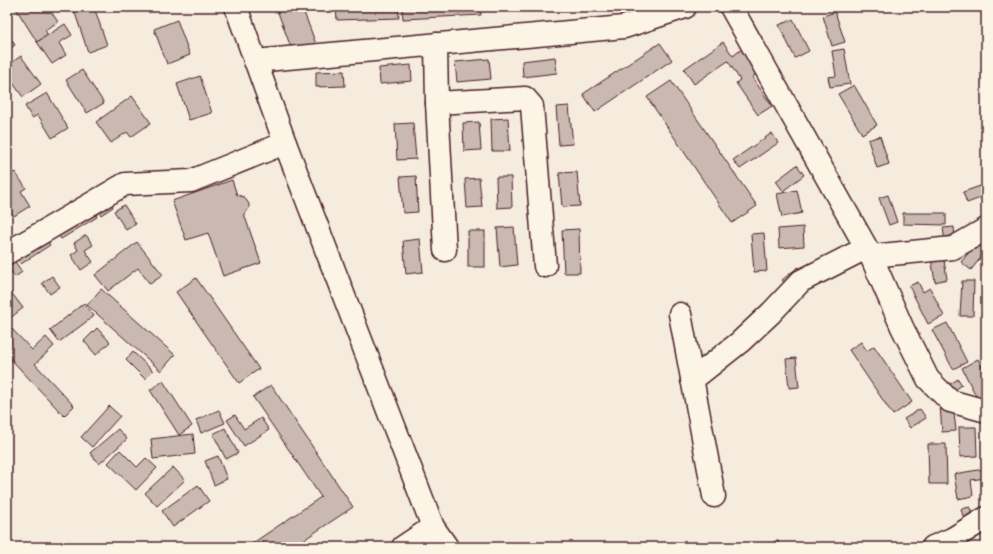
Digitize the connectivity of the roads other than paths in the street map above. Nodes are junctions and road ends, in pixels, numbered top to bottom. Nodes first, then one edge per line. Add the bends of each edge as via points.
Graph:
1 (236, 7) edge
2 (685, 7) edge
3 (731, 7) edge
4 (436, 44) junction
5 (255, 61) junction
6 (438, 103) junction
7 (286, 143) junction
8 (986, 229) edge
9 (445, 250) dead end
10 (868, 252) junction
11 (7, 253) edge
12 (545, 266) dead end
13 (680, 314) dead end
14 (692, 380) junction
15 (986, 411) edge
16 (714, 496) dead end
17 (986, 518) edge
18 (433, 527) junction
19 (950, 544) edge
20 (404, 547) edge
21 (447, 547) edge

1 - 5 street
2 - 4 street via 624,27
3 - 10 street
4 - 5 street
4 - 6 street
5 - 7 street
6 - 9 street
6 - 12 street via 525,98 532,106
7 - 11 street via 191,181 125,184
7 - 18 street
8 - 10 street via 953,248
10 - 14 street via 801,281 740,342
10 - 15 street via 928,379 950,401
13 - 14 street
14 - 16 street
17 - 19 street
18 - 20 street
18 - 21 street

